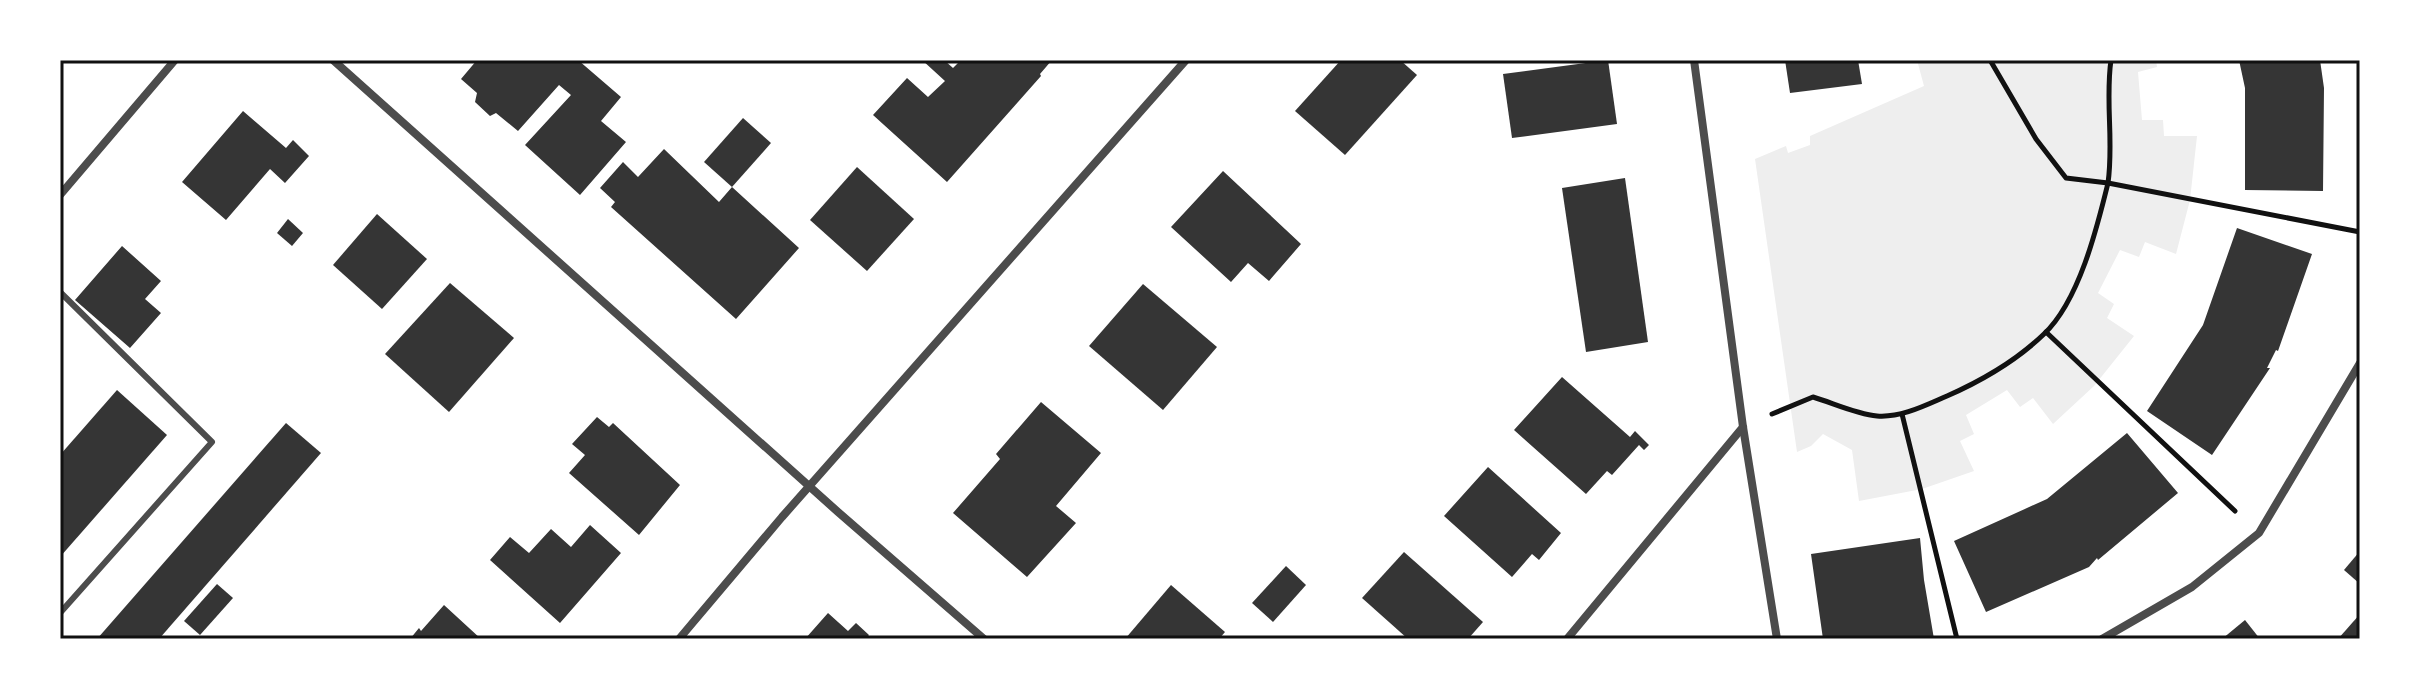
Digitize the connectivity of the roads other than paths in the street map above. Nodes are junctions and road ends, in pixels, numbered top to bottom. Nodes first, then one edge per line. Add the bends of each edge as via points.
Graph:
1 (175, 60) edge
2 (333, 60) edge
3 (1186, 60) edge
4 (1694, 60) edge
5 (60, 195) edge
6 (60, 292) edge
7 (2360, 363) edge
8 (1743, 427) junction
9 (810, 487) junction
10 (60, 613) edge
11 (679, 639) edge
12 (984, 639) edge
13 (1567, 639) edge
14 (1777, 639) edge
15 (2102, 639) edge

1 - 5 street
2 - 9 street
3 - 9 street
4 - 8 street
6 - 10 lane via 212,442
7 - 15 street via 2259,533 2192,587
8 - 13 street
8 - 14 street
9 - 11 street
9 - 12 street

